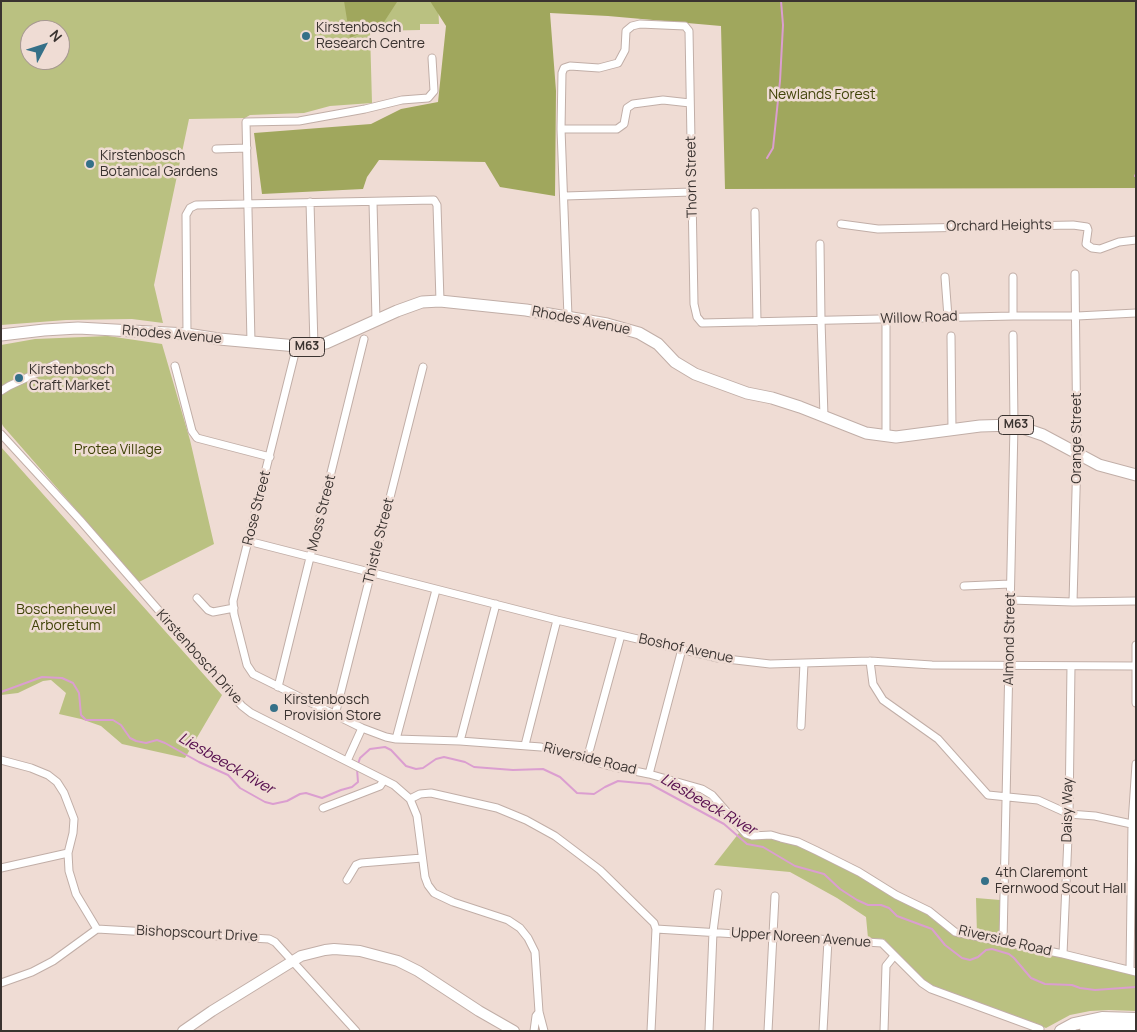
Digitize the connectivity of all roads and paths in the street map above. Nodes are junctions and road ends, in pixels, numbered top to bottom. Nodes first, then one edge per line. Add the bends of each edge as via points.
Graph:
1 (432, 58) dead end
2 (690, 103) junction
3 (562, 129) junction
4 (246, 148) junction
5 (216, 149) dead end
6 (692, 192) junction
7 (565, 196) junction
8 (310, 202) junction
9 (373, 202) junction
10 (247, 203) junction
11 (755, 212) dead end
12 (841, 224) dead end
13 (1136, 240) edge
14 (820, 244) dead end
15 (1076, 274) dead end
16 (945, 277) dead end
17 (1013, 277) dead end
18 (440, 301) junction
19 (1136, 313) edge
20 (1013, 316) junction
21 (1077, 316) junction
22 (568, 317) junction
23 (948, 318) junction
24 (376, 320) junction
25 (821, 320) junction
26 (886, 320) junction
27 (757, 322) junction
28 (702, 323) joint
29 (187, 334) junction
30 (1, 335) edge
31 (951, 336) dead end
32 (1013, 336) dead end
33 (364, 339) dead end
34 (251, 342) junction
35 (295, 346) junction
36 (314, 346) junction
37 (56, 364) dead end
38 (175, 366) dead end
39 (423, 368) dead end
40 (1, 392) edge
41 (824, 417) junction
42 (1014, 425) junction
43 (952, 430) junction
44 (1, 434) edge
45 (886, 437) junction
46 (1077, 455) junction
47 (270, 456) junction
48 (1136, 475) edge
49 (248, 541) junction
50 (311, 557) junction
51 (372, 572) junction
52 (1010, 584) junction
53 (964, 586) dead end
54 (436, 590) junction
55 (197, 598) dead end
56 (1010, 600) junction
57 (1136, 601) edge
58 (1073, 602) junction
59 (496, 604) junction
60 (234, 608) junction
61 (557, 620) junction
62 (620, 636) junction
63 (1136, 645) edge
64 (682, 649) junction
65 (870, 661) junction
66 (804, 663) junction
67 (1010, 665) junction
68 (1071, 666) junction
69 (1136, 666) edge
70 (249, 669) joint
71 (278, 687) junction
72 (1136, 703) edge
73 (335, 715) junction
74 (801, 726) dead end
75 (362, 728) junction
76 (396, 739) junction
77 (460, 741) junction
78 (525, 744) junction
79 (587, 759) junction
80 (1, 760) edge
81 (349, 762) junction
82 (1136, 764) edge
83 (648, 774) junction
84 (384, 780) junction
85 (1005, 796) junction
86 (410, 799) junction
87 (323, 808) dead end
88 (1069, 814) junction
89 (1134, 824) edge
90 (68, 853) junction
91 (422, 858) junction
92 (1, 868) edge
93 (347, 880) dead end
94 (718, 893) dead end
95 (775, 896) dead end
96 (97, 929) junction
97 (656, 929) junction
98 (713, 932) junction
99 (772, 936) junction
100 (828, 940) junction
101 (1003, 942) junction
102 (1063, 954) junction
103 (894, 956) junction
104 (292, 961) junction
105 (1133, 971) edge
106 (1, 983) edge
107 (539, 1012) junction
108 (1136, 1019) edge
109 (1040, 1029) dead end
110 (1136, 1030) edge
111 (183, 1031) edge
112 (356, 1031) edge
113 (514, 1031) edge
114 (534, 1031) edge
115 (544, 1031) edge
116 (651, 1031) edge
117 (708, 1031) edge
118 (768, 1031) edge
119 (823, 1031) edge
120 (884, 1031) edge
121 (1061, 1031) edge
122 (1086, 1031) edge

1 - 4 street via 434,91 428,98 402,100 299,121 246,122
2 - 3 street via 663,100 633,104 628,108 624,124 617,129
2 - 3 street, Thorn Street via 688,28 640,24 626,31 625,50 618,63 599,68 576,65 564,68 561,79
2 - 6 street, Thorn Street
3 - 7 street
4 - 5 street
4 - 10 street
6 - 7 street
6 - 28 street, Thorn Street via 694,304
7 - 22 street
8 - 9 street
8 - 10 street
8 - 36 street
9 - 18 street via 432,200 437,205
9 - 24 street
10 - 29 street via 196,205 186,215
10 - 34 street
11 - 27 street
12 - 13 street, Orchard Heights via 878,229 1074,225 1087,227 1086,244 1092,248
14 - 25 street
15 - 21 street, Orange Street
16 - 23 street
17 - 20 street
18 - 22 main road, Rhodes Avenue / M63
18 - 24 main road, Rhodes Avenue / M63 via 410,305
19 - 21 street, Willow Road
20 - 21 street, Willow Road
20 - 23 street, Willow Road
21 - 46 street, Orange Street
22 - 41 main road, Rhodes Avenue / M63 via 639,333 695,374
23 - 26 street, Willow Road
24 - 36 main road, Rhodes Avenue / M63
25 - 26 street, Willow Road
25 - 27 street, Willow Road
25 - 41 street
26 - 45 street
27 - 28 street, Willow Road
29 - 30 main road, Rhodes Avenue / M63 via 78,328
29 - 34 main road, Rhodes Avenue / M63
31 - 43 street
32 - 42 street, Almond Street
33 - 50 street, Moss Street
34 - 35 main road, Rhodes Avenue / M63
35 - 36 main road, Rhodes Avenue / M63
35 - 47 street, Rose Street
37 - 40 street
38 - 47 street via 192,431 197,438
39 - 51 street, Thistle Street
41 - 45 main road, Rhodes Avenue / M63
42 - 43 main road, Rhodes Avenue / M63
42 - 46 main road, Rhodes Avenue / M63 via 1043,435
42 - 52 street, Almond Street
43 - 45 main road, Rhodes Avenue / M63
44 - 81 street, Kirstenbosch Drive via 242,706
46 - 48 main road, Rhodes Avenue / M63 via 1099,466
46 - 58 street, Orange Street
47 - 49 street, Rose Street
49 - 50 street, Boshof Avenue
49 - 60 street, Rose Street
50 - 51 street, Boshof Avenue
50 - 71 street, Moss Street
51 - 54 street, Boshof Avenue
51 - 73 street, Thistle Street
52 - 53 street
52 - 56 street, Almond Street
54 - 59 street, Boshof Avenue
54 - 76 street
55 - 60 street via 213,612
56 - 58 street
56 - 67 street, Almond Street
57 - 58 street
59 - 61 street, Boshof Avenue
59 - 77 street
60 - 70 street, Rose Street
61 - 62 street, Boshof Avenue
61 - 78 street
62 - 64 street, Boshof Avenue
62 - 79 street
63 - 69 street
64 - 66 street, Boshof Avenue via 718,658 770,664
64 - 83 street
65 - 66 street, Boshof Avenue
65 - 67 street, Boshof Avenue
65 - 85 street via 873,684 883,700 938,739 988,795
66 - 74 street
67 - 68 street, Boshof Avenue
67 - 85 street, Almond Street
68 - 69 street, Boshof Avenue
68 - 88 street, Daisy Way
69 - 72 street
70 - 71 street, Riverside Road
71 - 73 street, Riverside Road
73 - 75 street, Riverside Road
75 - 76 street, Riverside Road
75 - 81 street
76 - 77 street, Riverside Road
77 - 78 street, Riverside Road
78 - 79 street, Riverside Road
79 - 83 street, Riverside Road
80 - 90 street via 31,768 57,782 74,819
81 - 84 street, Kirstenbosch Drive
82 - 89 street
83 - 101 street, Riverside Road via 708,792 746,834 771,835 798,842 859,872 929,912 956,932
84 - 86 street, Kirstenbosch Drive
84 - 87 street via 380,786
85 - 88 street via 1038,800
85 - 101 street, Almond Street
86 - 91 street via 417,816
86 - 97 street via 420,794 431,794 497,808 526,820 555,836 600,870 654,923
88 - 89 street
88 - 102 street, Daisy Way
89 - 105 street
90 - 92 street
90 - 96 street via 76,894
91 - 93 street via 360,863
91 - 107 street via 428,885 434,893 508,920 528,938 535,952
94 - 98 street
95 - 99 street
96 - 104 street, Bishopscourt Drive via 269,939
96 - 106 street via 53,961
97 - 98 street, Upper Noreen Avenue
97 - 116 street
98 - 99 street, Upper Noreen Avenue
98 - 117 street
99 - 100 street, Upper Noreen Avenue
99 - 118 street
100 - 103 street, Upper Noreen Avenue via 882,943
100 - 119 street
101 - 102 street, Riverside Road
102 - 105 street, Riverside Road
103 - 109 street, Upper Noreen Avenue via 931,989
103 - 120 street via 886,966
104 - 111 street
104 - 112 street, Bishopscourt Drive
104 - 113 street via 314,952 334,949 398,961
107 - 114 street
107 - 115 street
108 - 121 highway via 1102,1018 1074,1024
110 - 122 highway

